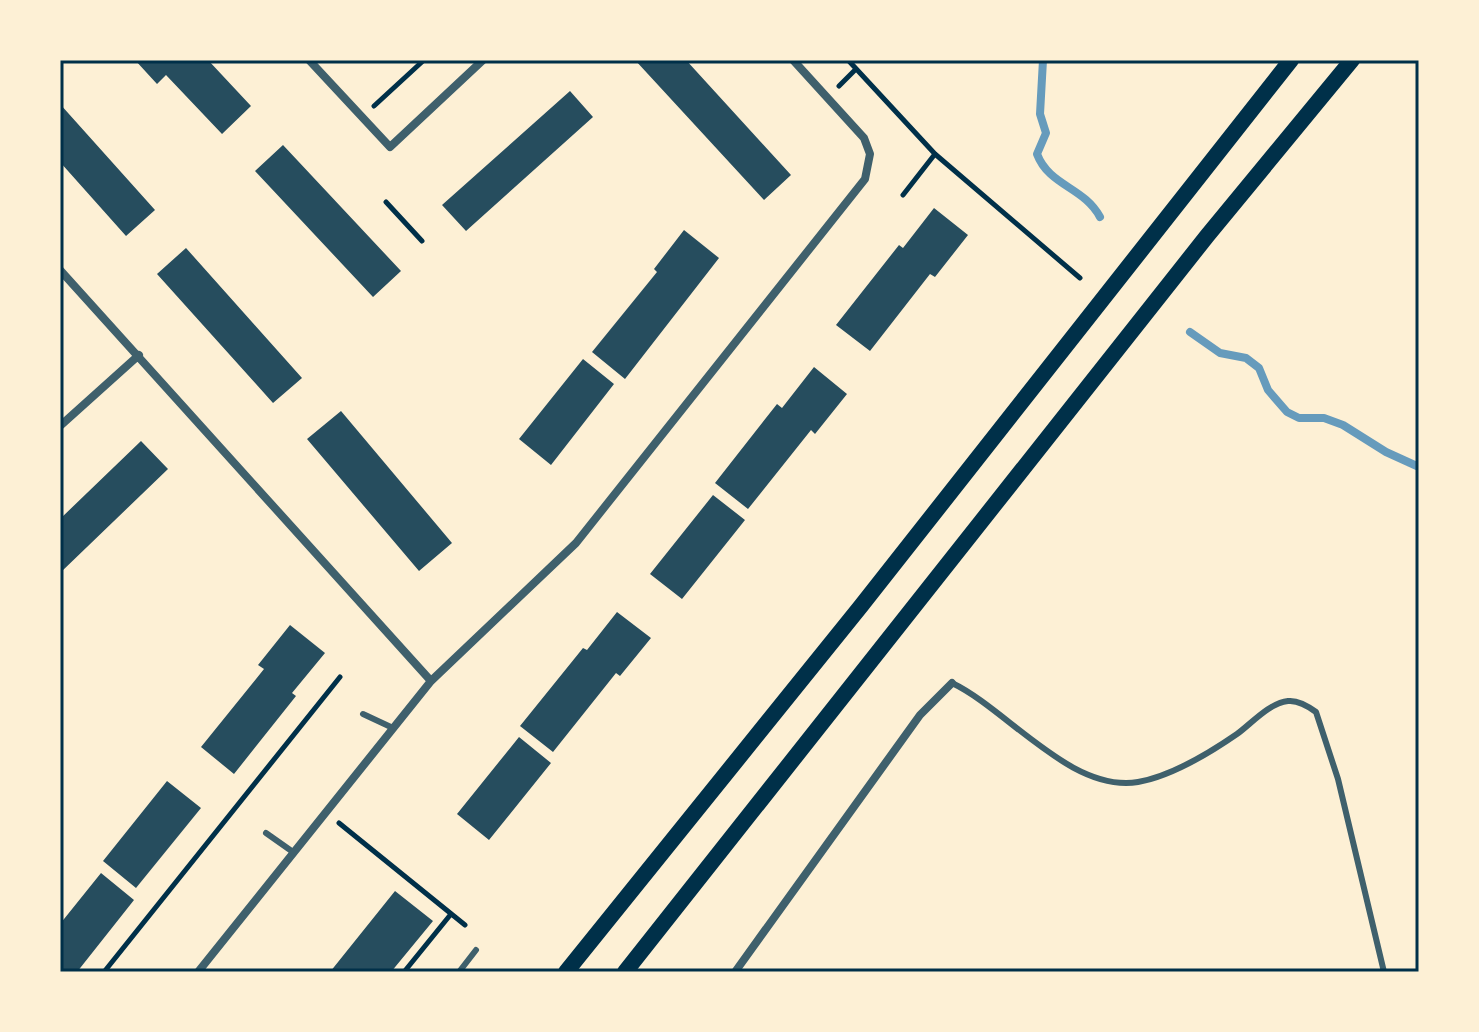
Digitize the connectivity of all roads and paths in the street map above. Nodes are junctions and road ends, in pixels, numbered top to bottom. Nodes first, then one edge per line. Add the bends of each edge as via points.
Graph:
1 (309, 60) edge
2 (424, 60) edge
3 (483, 60) edge
4 (793, 60) edge
5 (848, 60) edge
6 (1291, 60) edge
7 (1352, 60) edge
8 (856, 69) junction
9 (839, 86) dead end
10 (373, 106) dead end
11 (935, 154) junction
12 (903, 195) dead end
13 (386, 202) dead end
14 (422, 241) dead end
15 (60, 270) edge
16 (1080, 278) dead end
17 (139, 355) junction
18 (60, 426) edge
19 (340, 677) dead end
20 (431, 681) junction
21 (952, 683) joint
22 (363, 714) dead end
23 (393, 728) junction
24 (337, 821) dead end
25 (266, 833) dead end
26 (293, 852) junction
27 (451, 914) junction
28 (465, 925) dead end
29 (476, 950) dead end
30 (104, 972) edge
31 (198, 972) edge
32 (404, 972) edge
33 (459, 972) edge
34 (566, 972) edge
35 (625, 972) edge
36 (735, 972) edge
37 (1384, 972) edge

1 - 3 street via 390,147
2 - 10 path
4 - 20 street via 864,138 870,154 865,179 576,543
5 - 8 path
6 - 34 main road
7 - 35 main road
8 - 9 path
8 - 11 path
11 - 12 path
11 - 16 path
13 - 14 path
15 - 17 street
17 - 18 street
17 - 20 street
19 - 30 path
20 - 23 street
21 - 36 street via 920,715
21 - 37 lane via 1064,762 1100,779 1136,782 1171,772 1272,707 1288,701 1307,705 1316,712 1338,779
22 - 23 lane
23 - 26 street
24 - 27 path
25 - 26 lane
26 - 31 street
27 - 28 path
27 - 32 path
29 - 33 lane

